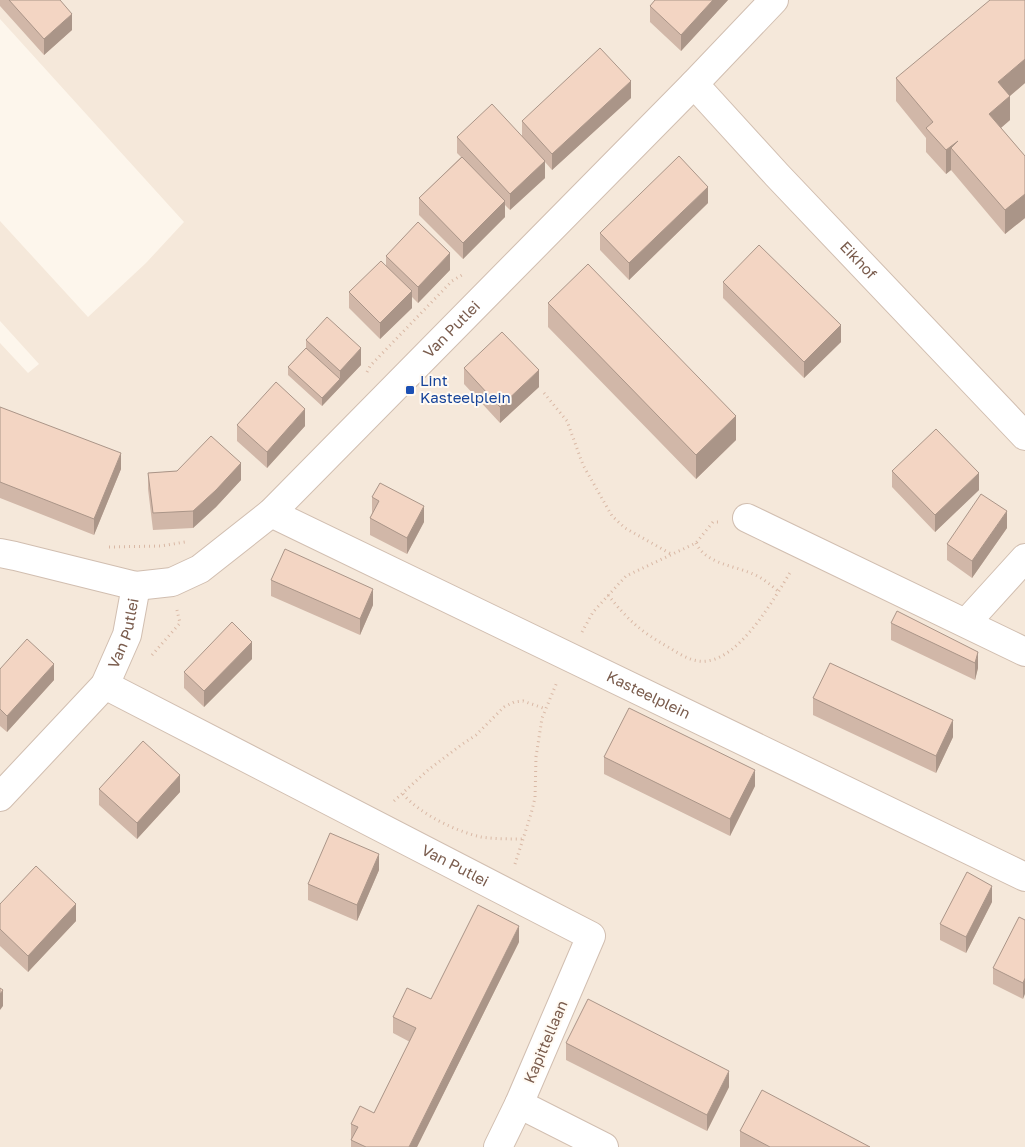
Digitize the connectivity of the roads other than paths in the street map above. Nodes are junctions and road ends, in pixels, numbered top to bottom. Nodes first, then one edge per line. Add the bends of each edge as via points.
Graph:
1 (774, 0) edge
2 (694, 84) junction
3 (1025, 436) edge
4 (271, 513) junction
5 (747, 518) road end
6 (0, 553) edge
7 (1025, 558) edge
8 (136, 586) junction
9 (966, 623) junction
10 (1025, 652) edge
11 (105, 686) junction
12 (0, 797) edge
13 (1025, 877) edge
14 (591, 936) joint
15 (519, 1104) junction
16 (498, 1147) edge
17 (604, 1147) edge

1 - 2 street, Van Putlei
2 - 3 street, Eikhof
2 - 4 street, Van Putlei
4 - 8 street, Van Putlei via 200,569 172,582
4 - 13 street, Kasteelplein
5 - 9 street
6 - 8 street
7 - 9 street
8 - 11 street, Van Putlei via 127,635
9 - 10 street
11 - 12 street, Van Putlei
11 - 14 street, Van Putlei
14 - 15 street, Kapittellaan
15 - 16 street, Kapittellaan
15 - 17 street

